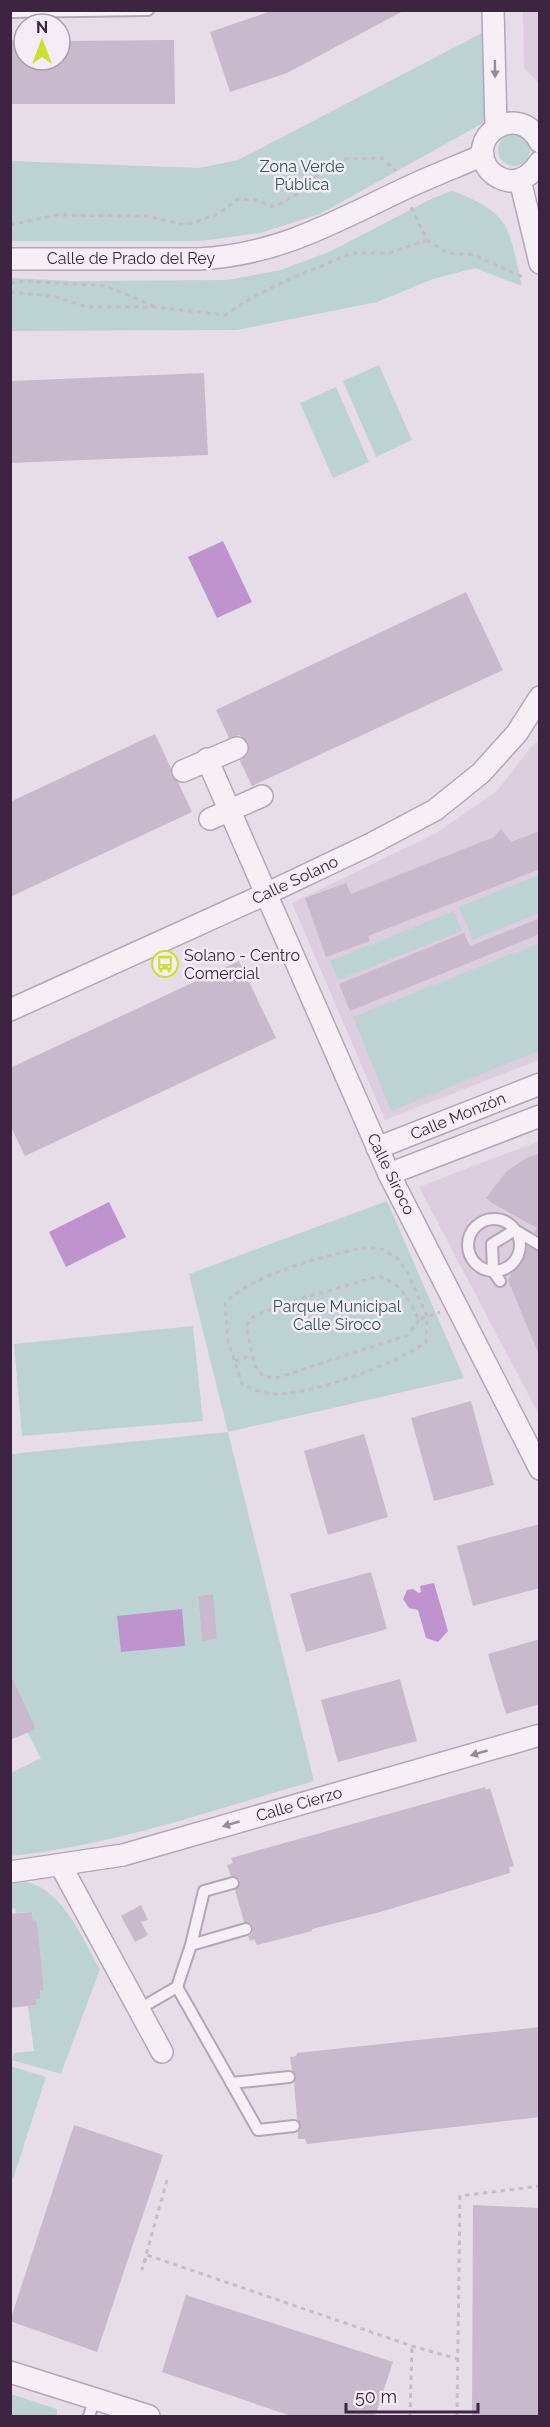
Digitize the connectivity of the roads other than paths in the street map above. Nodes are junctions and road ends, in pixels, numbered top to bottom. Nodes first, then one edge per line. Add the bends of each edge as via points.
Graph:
1 (148, 10) edge
2 (493, 10) edge
3 (10, 12) edge
4 (496, 127) junction
5 (538, 137) edge
6 (483, 155) junction
7 (540, 162) edge
8 (520, 180) junction
9 (532, 206) edge
10 (10, 259) edge
11 (535, 268) edge
12 (540, 697) edge
13 (237, 748) dead end
14 (207, 759) junction
15 (183, 771) dead end
16 (262, 796) dead end
17 (231, 812) junction
18 (210, 819) dead end
19 (268, 893) junction
20 (10, 1010) edge
21 (540, 1084) edge
22 (540, 1116) edge
23 (377, 1148) junction
24 (389, 1174) junction
25 (515, 1230) junction
26 (540, 1245) edge
27 (493, 1271) junction
28 (500, 1281) dead end
29 (540, 1469) edge
30 (538, 1737) edge
31 (61, 1866) junction
32 (10, 1872) edge
33 (233, 1883) dead end
34 (246, 1929) dead end
35 (191, 1945) junction
36 (177, 1987) junction
37 (139, 2009) junction
38 (162, 2052) dead end
39 (289, 2077) dead end
40 (231, 2083) junction
41 (294, 2126) dead end
42 (10, 2372) edge
43 (92, 2408) edge
44 (149, 2416) edge

1 - 3 lane
2 -> 4 street
4 - 5 street via 522,124
4 - 6 street via 485,139
6 - 8 street via 486,165 500,178
6 - 10 street, Calle de Prado del Rey via 332,225 256,252 198,259
7 - 8 street
8 - 9 street
9 - 11 street
12 - 19 street, Calle Solano via 517,733 481,773 435,810
13 - 14 street
14 - 15 street
14 - 17 street, Calle Siroco
16 - 17 street
17 - 18 street
17 - 19 street, Calle Siroco
19 - 20 street, Calle Solano
19 - 23 street, Calle Siroco
21 - 23 street, Calle Monzón
22 - 24 street, Calle Monzón
23 - 24 street, Calle Siroco
24 - 29 street, Calle Siroco
25 - 26 lane
25 - 27 lane via 492,1244
25 - 27 lane via 520,1246 514,1261
25 - 27 lane via 492,1219 476,1226 471,1233 471,1258 484,1270
27 - 28 lane
30 -> 31 street, Calle Cierzo via 123,1855
31 - 32 street, Calle Cierzo
31 - 37 street
33 - 35 lane via 204,1892
34 - 35 lane
35 - 36 lane
36 - 37 lane
36 - 40 lane
37 - 38 street
39 - 40 lane
40 - 41 lane via 258,2130
42 - 43 street
43 - 44 street

